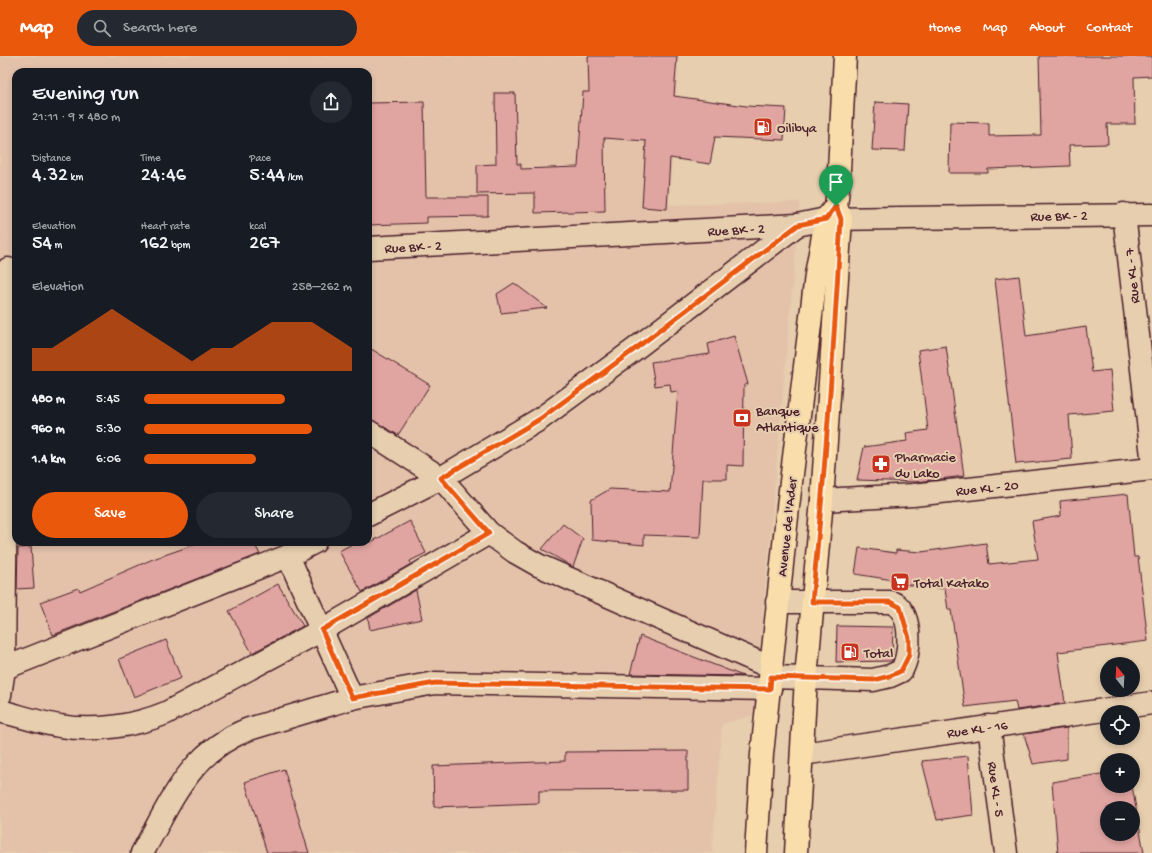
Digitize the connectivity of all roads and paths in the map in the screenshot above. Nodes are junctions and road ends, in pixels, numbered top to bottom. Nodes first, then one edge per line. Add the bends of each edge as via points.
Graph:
1 (845, 56) edge
2 (834, 214) junction
3 (1124, 214) junction
4 (1152, 215) edge
5 (798, 225) junction
6 (372, 248) edge
7 (8, 269) edge
8 (372, 434) edge
9 (1152, 456) edge
10 (1152, 469) edge
11 (441, 478) junction
12 (822, 500) junction
13 (372, 513) edge
14 (489, 533) junction
15 (307, 546) edge
16 (288, 556) junction
17 (777, 602) junction
18 (812, 602) junction
19 (322, 630) junction
20 (2, 670) edge
21 (771, 678) junction
22 (806, 678) junction
23 (0, 695) edge
24 (352, 698) junction
25 (1152, 703) edge
26 (0, 711) edge
27 (989, 726) junction
28 (802, 754) junction
29 (142, 853) edge
30 (756, 853) edge
31 (796, 853) edge
32 (1006, 853) edge

1 - 2 main road, Avenue de l'Ader
2 - 3 street, Rue BK - 2
2 - 5 street, Rue BK - 2
2 - 12 main road, Avenue de l'Ader
2 - 17 main road, Avenue de l'Ader via 815,283
3 - 4 street, Rue BK - 2
3 - 9 street, Rue KL - 7
5 - 6 street, Rue BK - 2
5 - 11 street via 540,419
7 - 20 street
8 - 11 street
10 - 12 street, Rue KL - 20 via 913,495
11 - 13 street
11 - 14 street
12 - 18 main road, Avenue de l'Ader
14 - 19 street
14 - 21 street via 515,552 538,564
15 - 16 street
16 - 19 street
16 - 20 street
17 - 18 street
17 - 21 main road, Avenue de l'Ader
18 - 22 main road, Avenue de l'Ader
18 - 22 street via 896,603 902,612 909,638 909,655 901,671 874,680
19 - 24 street
19 - 26 street via 180,706 150,719 100,728 61,727
20 - 23 street
21 - 22 street
21 - 24 street via 435,683
21 - 30 main road, Avenue de l'Ader via 762,754
22 - 28 main road, Avenue de l'Ader
24 - 29 street via 233,735 200,758 188,773
25 - 27 street, Rue KL - 16
27 - 28 street, Rue KL - 16
27 - 32 street, Rue KL - 5
28 - 31 main road, Avenue de l'Ader

